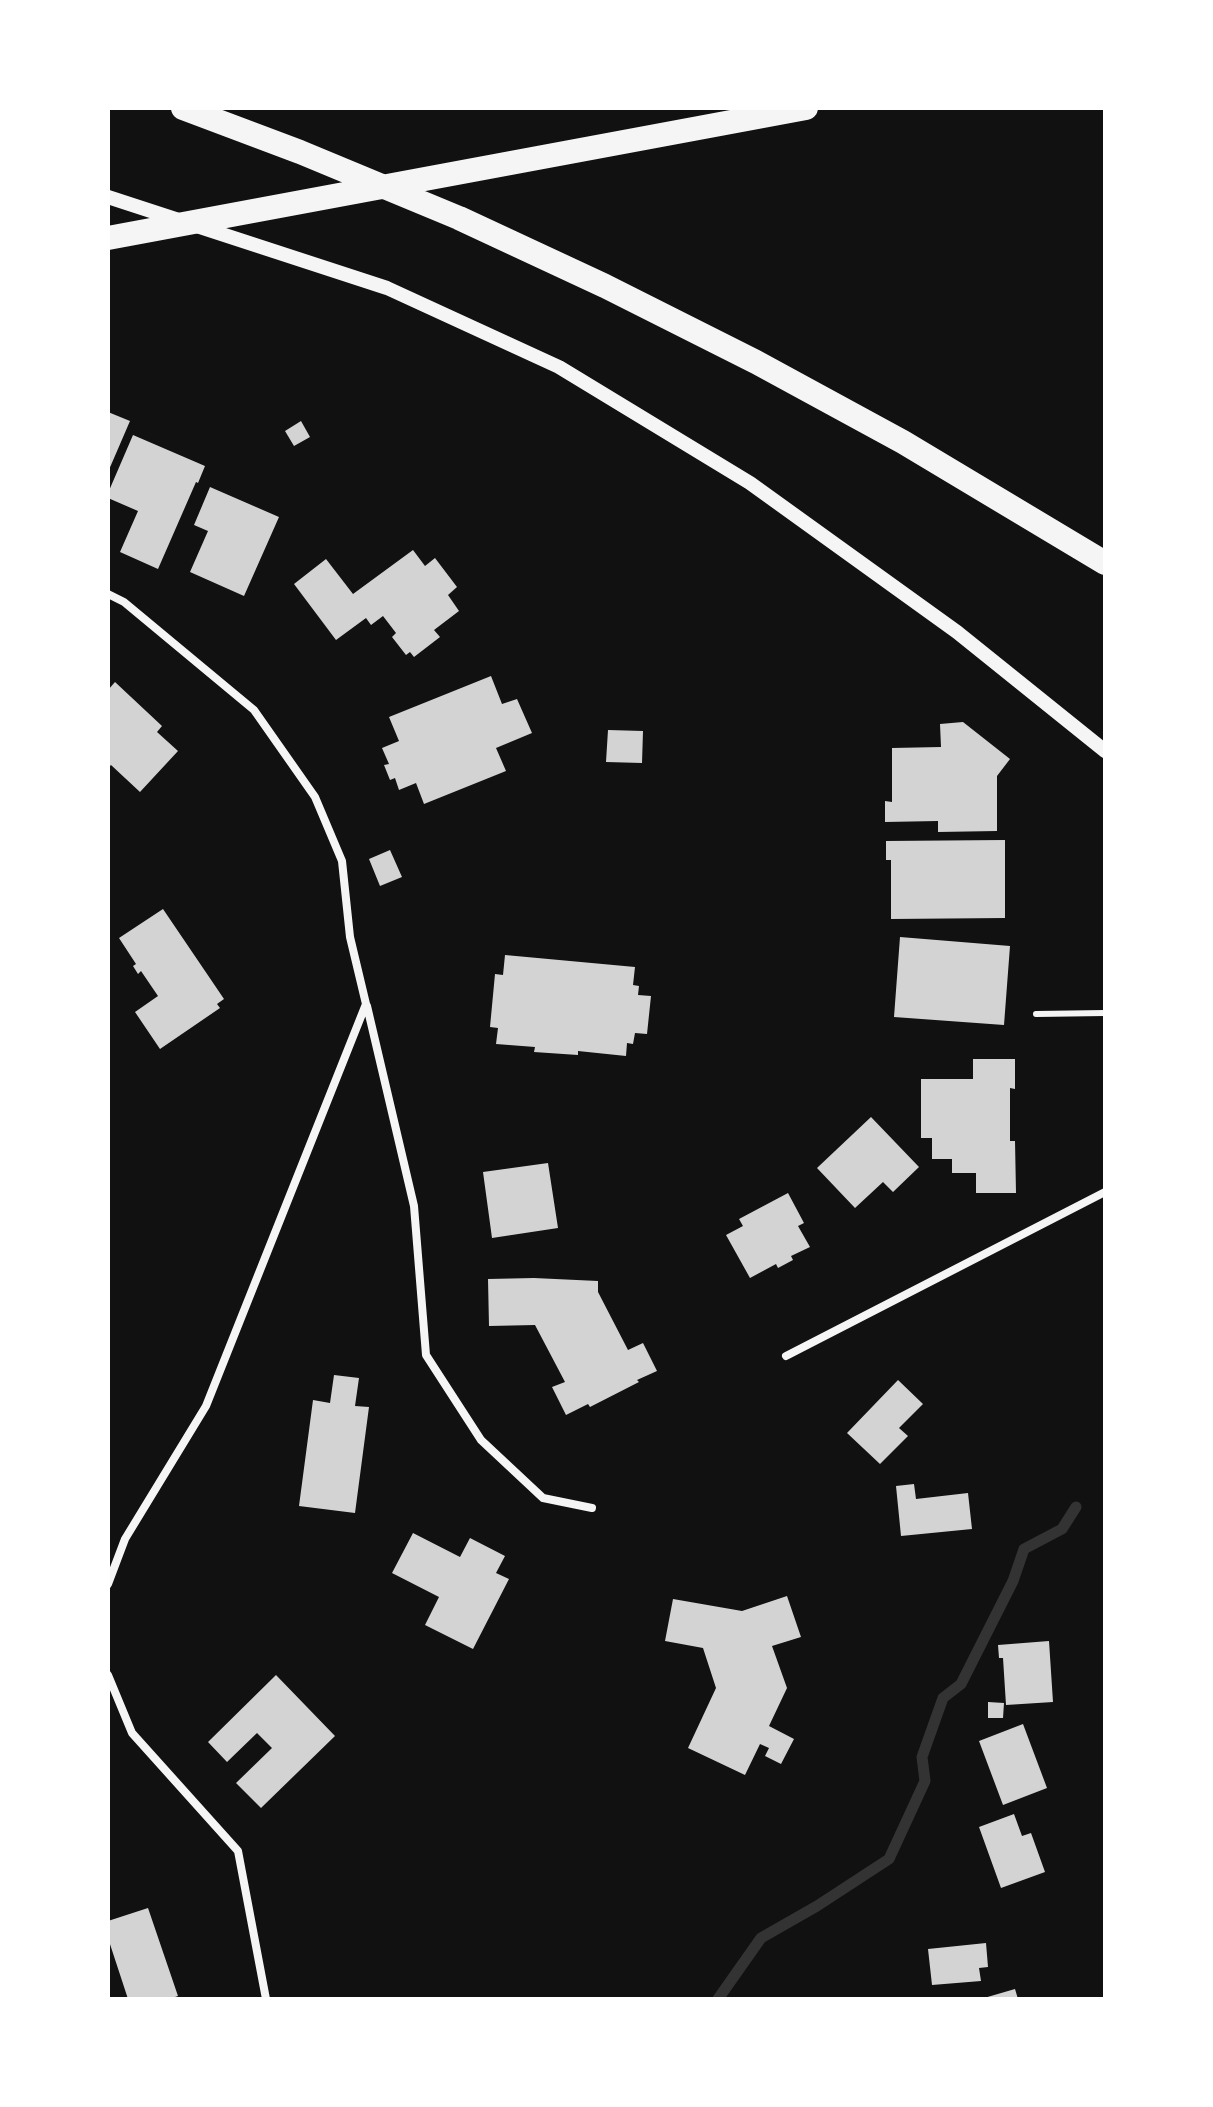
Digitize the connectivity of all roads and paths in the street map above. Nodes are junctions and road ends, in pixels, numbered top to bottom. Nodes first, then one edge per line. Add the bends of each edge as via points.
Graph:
1 (183, 108) edge
2 (806, 108) edge
3 (108, 197) edge
4 (108, 238) edge
5 (1105, 563) edge
6 (108, 594) edge
7 (1105, 751) edge
8 (366, 1004) junction
9 (1105, 1013) edge
10 (1036, 1014) dead end
11 (1105, 1192) edge
12 (786, 1356) dead end
13 (592, 1508) dead end
14 (108, 1584) edge
15 (108, 1675) edge
16 (266, 1999) edge

1 - 5 highway via 459,218 605,286 903,442
2 - 4 highway
3 - 7 street via 387,288 559,367 750,483 957,632
6 - 8 street via 254,710 315,797 342,861 350,937
8 - 13 street via 414,1206 426,1355 481,1440 543,1498
8 - 14 street via 206,1406 125,1539
9 - 10 lane
11 - 12 street
15 - 16 street via 132,1733 238,1851

